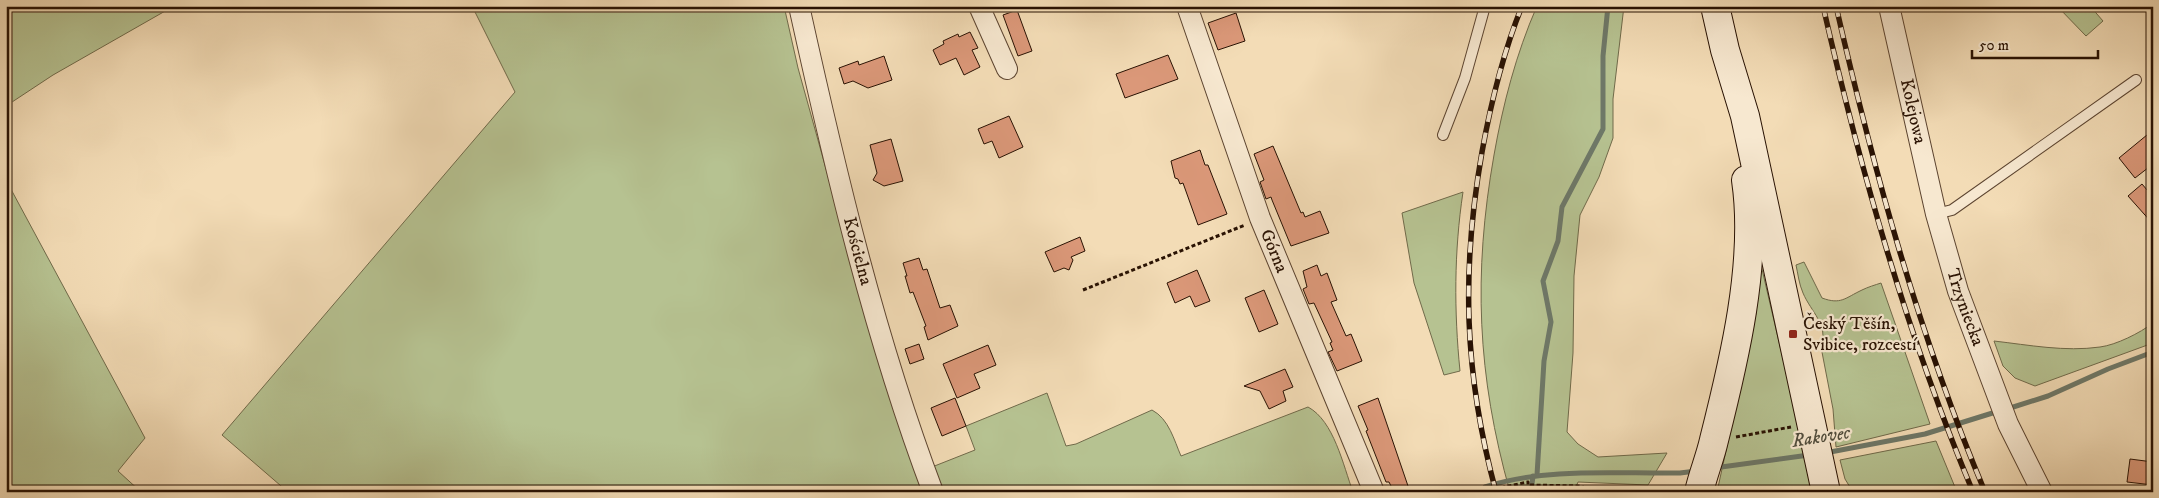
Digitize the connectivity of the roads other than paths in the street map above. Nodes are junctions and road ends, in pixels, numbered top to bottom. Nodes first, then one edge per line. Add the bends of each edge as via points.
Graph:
1 (799, 6) edge
2 (979, 6) edge
3 (1187, 6) edge
4 (1485, 6) edge
5 (1715, 6) edge
6 (1888, 6) edge
7 (1725, 50) junction
8 (1007, 69) dead end
9 (2136, 80) dead end
10 (1443, 135) dead end
11 (1936, 214) junction
12 (1825, 486) edge
13 (1700, 489) edge
14 (933, 492) edge
15 (1374, 492) edge
16 (2042, 492) edge

1 - 14 street, Kościelna via 828,137 867,283
2 - 8 street
3 - 15 street, Górna via 1260,218
4 - 10 lane
5 - 7 main road
6 - 11 street, Kolejowa
7 - 12 main road via 1747,126
7 - 13 main road via 1747,190 1746,281 1739,336
9 - 11 lane via 1952,210
11 - 16 street, Trzyniecka via 1958,291 1998,399

